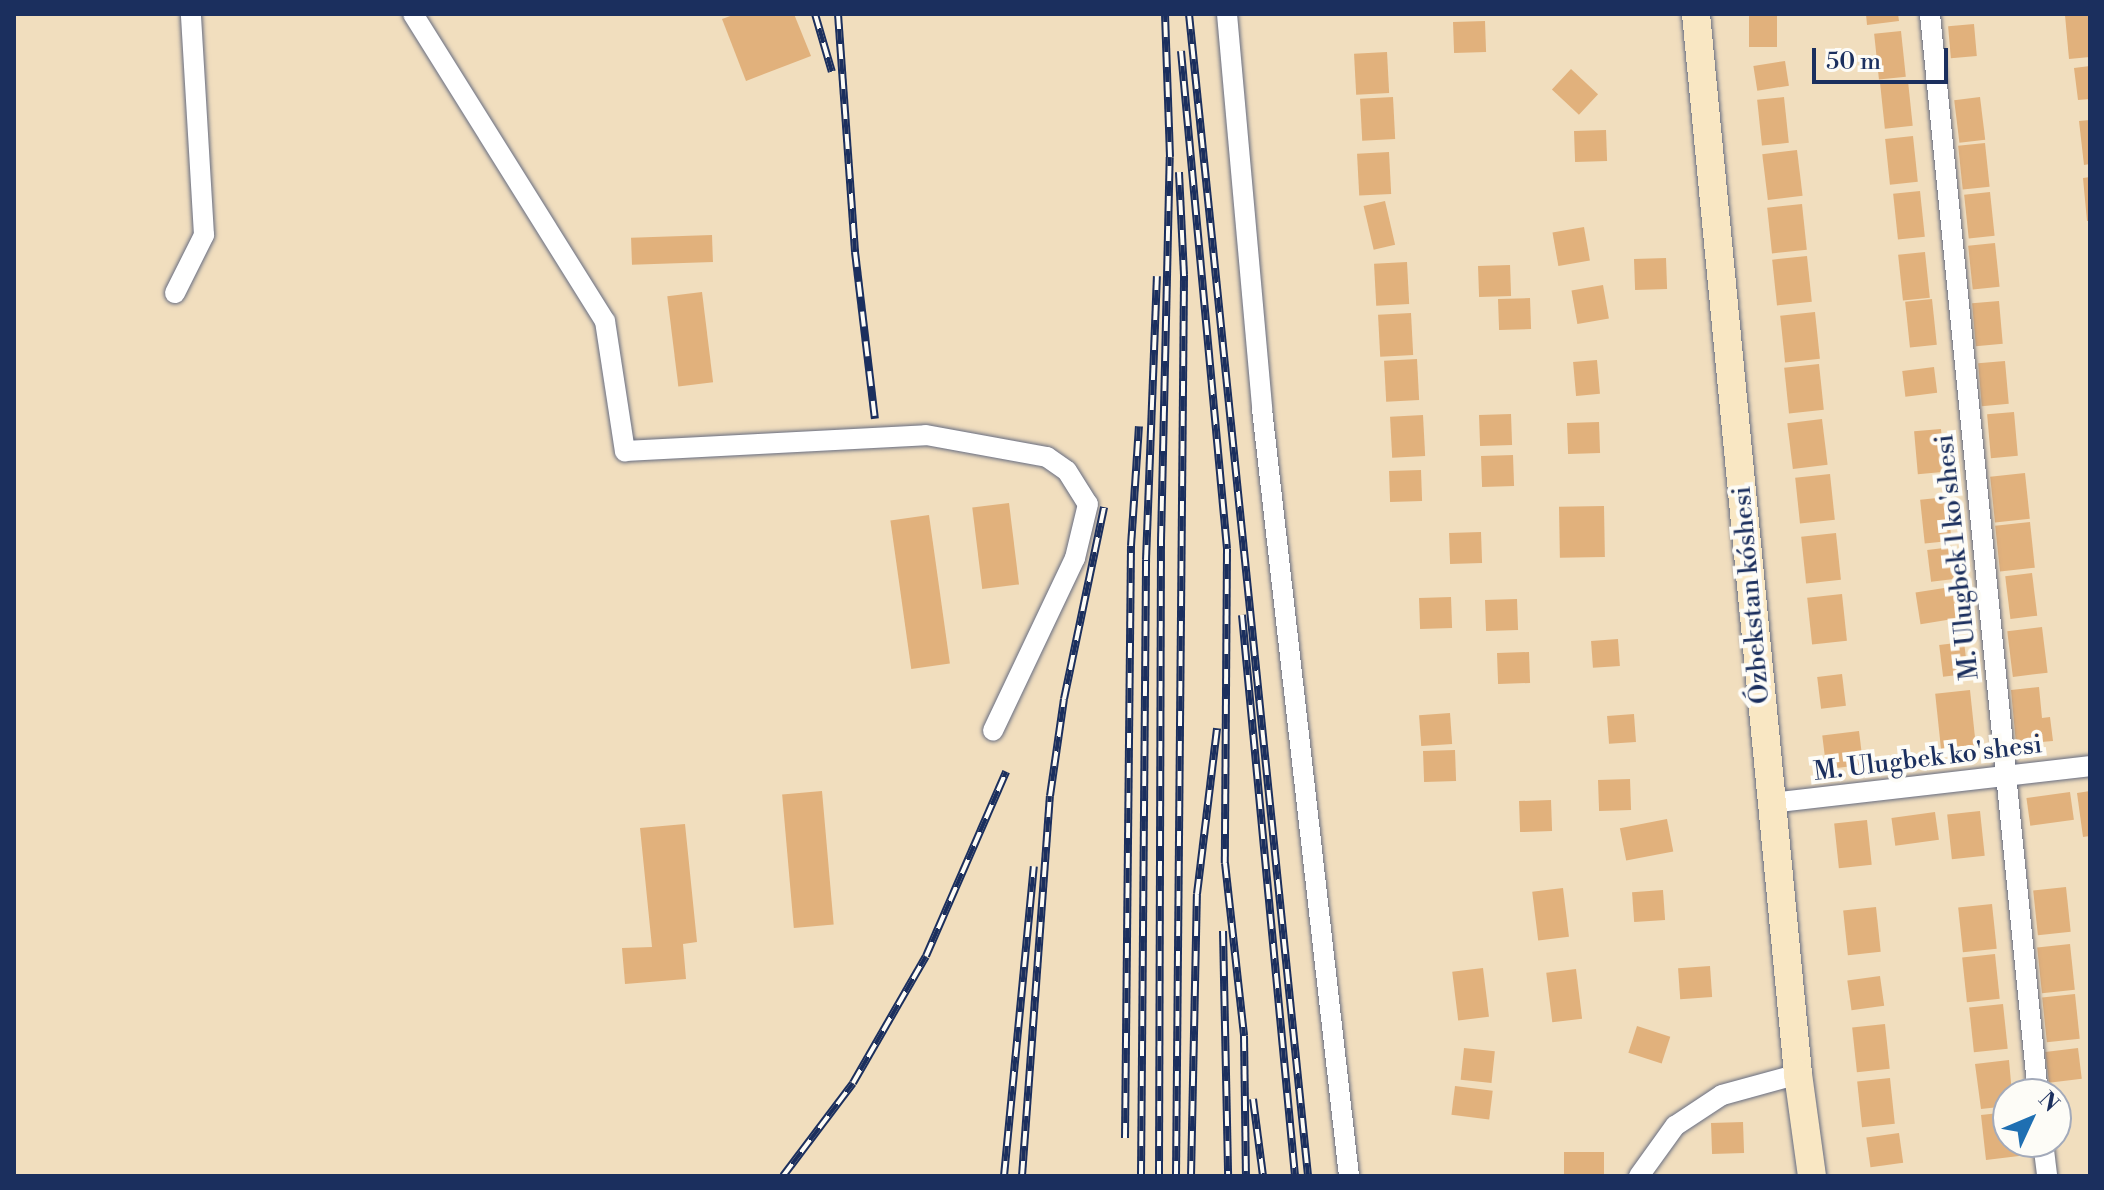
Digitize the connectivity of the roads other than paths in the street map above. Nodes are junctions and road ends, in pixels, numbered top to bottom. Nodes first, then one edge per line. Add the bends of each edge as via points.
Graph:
1 (191, 14) edge
2 (413, 14) edge
3 (1227, 14) edge
4 (1696, 14) edge
5 (1930, 14) edge
6 (175, 293) dead end
7 (993, 731) dead end
8 (2090, 766) edge
9 (2006, 776) junction
10 (1771, 803) junction
11 (1798, 1074) junction
12 (2036, 1078) edge
13 (1349, 1176) edge
14 (1639, 1176) edge
15 (1812, 1176) edge

1 - 6 street via 204,235
2 - 7 street via 605,321 625,451 926,435 1047,457 1067,471 1088,504 1075,558
3 - 13 street via 1262,409
4 - 10 street, Ózbekstan kóshesi
5 - 9 street, M. Ulugbek 1 ko'shesi
8 - 9 street, M. Ulugbek ko'shesi
9 - 10 street, M. Ulugbek ko'shesi
9 - 12 street, M. Ulugbek 1 ko'shesi
10 - 11 street, Ózbekstan kóshesi
11 - 14 street via 1722,1095 1675,1126
11 - 15 street, Ózbekstan kóshesi

